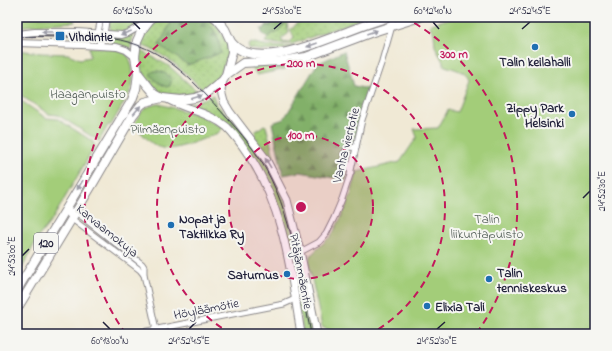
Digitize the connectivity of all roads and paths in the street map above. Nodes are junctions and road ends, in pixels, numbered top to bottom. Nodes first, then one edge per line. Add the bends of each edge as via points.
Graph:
1 (101, 17) edge
2 (107, 17) edge
3 (391, 17) edge
4 (420, 17) edge
5 (216, 18) edge
6 (149, 20) edge
7 (392, 26) junction
8 (17, 34) edge
9 (101, 34) junction
10 (231, 42) junction
11 (17, 44) edge
12 (100, 46) junction
13 (136, 57) junction
14 (138, 73) junction
15 (224, 77) junction
16 (164, 98) junction
17 (356, 148) junction
18 (351, 173) junction
19 (66, 210) junction
20 (74, 215) junction
21 (300, 251) junction
22 (288, 254) junction
23 (144, 275) junction
24 (17, 290) edge
25 (296, 302) junction
26 (17, 309) edge
27 (157, 332) edge
28 (132, 334) edge
29 (301, 334) edge
30 (317, 334) edge

1 - 9 street
2 - 9 street
3 - 7 street, Vanha viertotie
3 -> 10 main road via 309,46 280,53 247,53
4 - 7 main road
5 - 10 main road
6 -> 9 street via 125,35
6 - 13 main road via 137,40
15 -> 7 main road via 243,64 306,57
7 - 17 street, Vanha viertotie via 364,111
9 -> 8 street
9 - 12 street
10 - 15 main road via 232,52
11 - 12 street
12 - 13 street via 121,48
13 - 14 main road
14 - 16 main road via 152,91
14 -> 19 main road, 120 via 132,100
16 -> 15 main road via 195,98 210,92
21 -> 15 main road, Pitäjänmäentie via 283,191 266,159 224,102
20 -> 16 main road, 120 via 132,115 145,102
16 - 22 main road, Pitäjänmäentie via 215,119 238,140 252,159 268,190 278,214
17 - 18 street, Vanha viertotie
17 - 18 street via 347,148 344,154
18 - 21 street, Vanha viertotie via 326,234 316,244
19 - 20 street, Karvaamokuja
19 - 24 main road, 120
20 - 23 street, Karvaamokuja
20 - 23 street, Karvaamokuja via 142,264
20 - 26 main road, 120
21 - 22 street, Vanha viertotie
21 - 30 main road, Pitäjänmäentie
22 - 25 main road, Pitäjänmäentie
23 - 27 street, Karvaamokuja
25 - 27 street, Höyläämötie
25 - 29 main road, Pitäjänmäentie
27 - 28 street, Höyläämötie

